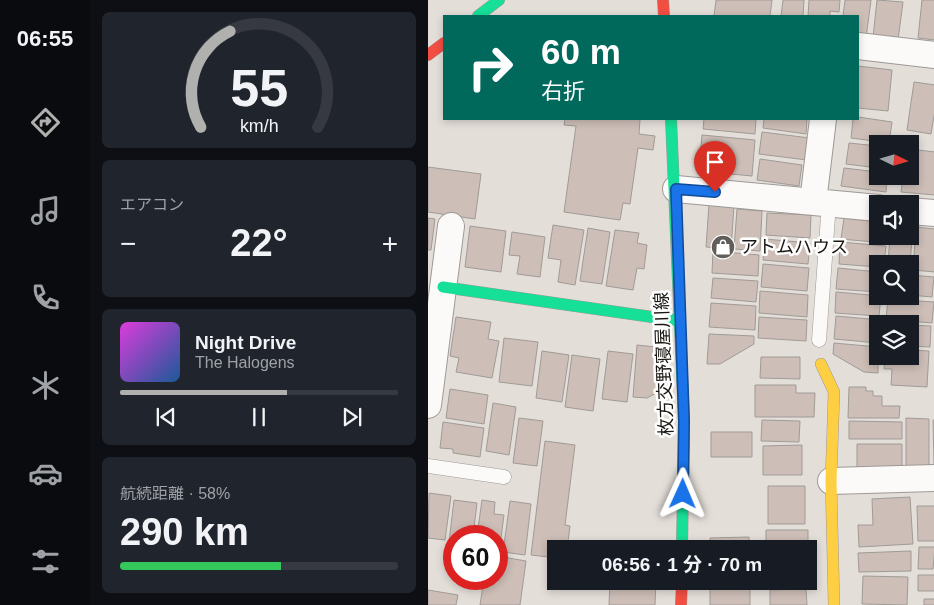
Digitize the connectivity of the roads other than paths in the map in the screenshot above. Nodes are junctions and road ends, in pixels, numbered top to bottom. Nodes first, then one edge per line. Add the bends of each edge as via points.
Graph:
1 (499, 0) edge
2 (663, 0) edge
3 (479, 15) edge
4 (664, 15) edge
5 (443, 44) edge
6 (859, 46) edge
7 (428, 55) edge
8 (934, 55) edge
9 (671, 120) edge
10 (823, 120) edge
11 (676, 189) junction
12 (821, 202) junction
13 (869, 207) edge
14 (919, 212) edge
15 (934, 213) edge
16 (451, 226) dead end
17 (443, 287) junction
18 (680, 321) junction
19 (819, 340) dead end
20 (821, 364) dead end
21 (428, 405) edge
22 (428, 466) edge
23 (504, 477) dead end
24 (934, 478) edge
25 (831, 482) junction
26 (682, 540) edge
27 (682, 590) edge
28 (681, 605) edge
29 (834, 605) edge

1 - 3 main road
2 - 4 main road
5 - 7 main road
6 - 8 street
9 - 11 main road, 枚方交野寝屋川線
10 - 12 street
11 - 12 street
11 - 18 main road, 枚方交野寝屋川線
12 - 13 street
12 - 19 lane
14 - 15 street
16 - 17 street
17 - 18 main road
17 - 21 street
18 - 26 main road, 枚方交野寝屋川線 via 684,421
20 - 25 main road via 834,392
22 - 23 lane
24 - 25 street
25 - 29 main road
27 - 28 main road

